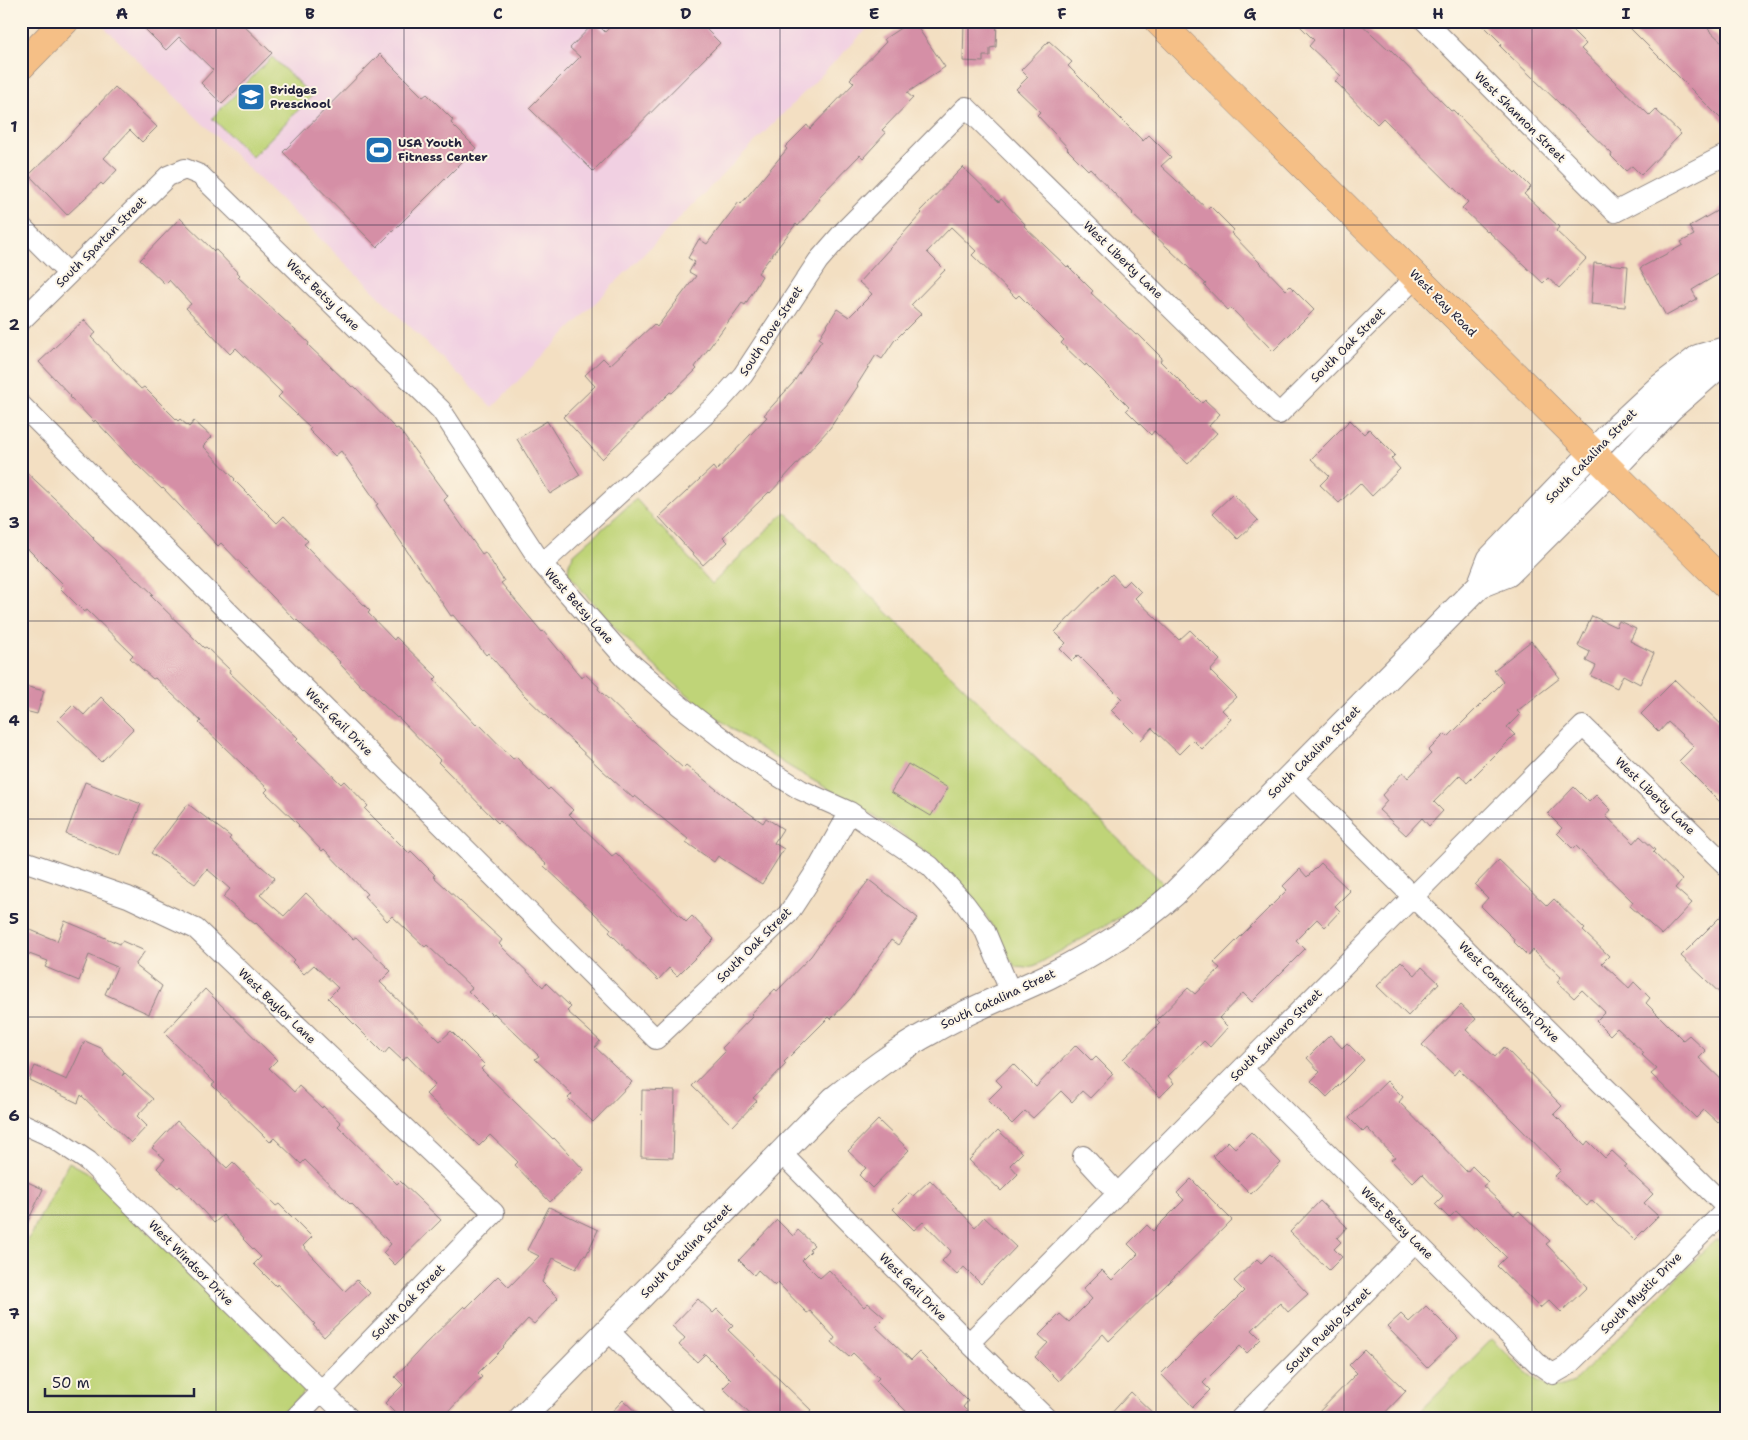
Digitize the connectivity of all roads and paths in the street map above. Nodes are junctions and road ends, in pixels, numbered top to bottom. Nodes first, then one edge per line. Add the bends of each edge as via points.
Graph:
1 (65, 21) edge
2 (1158, 21) edge
3 (1425, 21) edge
4 (21, 66) edge
5 (966, 107) joint
6 (1727, 154) edge
7 (185, 169) joint
8 (21, 226) edge
9 (68, 273) junction
10 (1416, 277) junction
11 (21, 321) edge
12 (1725, 349) edge
13 (21, 405) edge
14 (1279, 414) joint
15 (1602, 462) junction
16 (542, 564) junction
17 (1727, 586) edge
18 (1583, 726) joint
19 (1291, 776) junction
20 (850, 812) junction
21 (21, 860) edge
22 (1727, 866) edge
23 (1413, 896) junction
24 (1010, 993) junction
25 (656, 1039) joint
26 (1243, 1068) junction
27 (21, 1123) edge
28 (781, 1153) junction
29 (1082, 1156) dead end
30 (1118, 1194) junction
31 (1727, 1208) edge
32 (494, 1213) joint
33 (1416, 1241) junction
34 (608, 1330) junction
35 (969, 1343) junction
36 (1553, 1374) joint
37 (322, 1391) junction
38 (294, 1419) edge
39 (350, 1419) edge
40 (521, 1419) edge
41 (696, 1419) edge
42 (1047, 1419) edge
43 (1240, 1419) edge

1 - 4 main road
2 - 10 main road, West Ray Road
3 - 6 street, West Shannon Street via 1616,212
5 - 14 street, West Liberty Lane
5 - 16 street, South Dove Street via 818,261 753,362 718,403
7 - 9 street, South Spartan Street via 168,176
7 - 16 street, West Betsy Lane via 200,175 441,410
8 - 9 street
9 - 11 street, South Spartan Street
10 - 14 street, South Oak Street
10 - 15 main road, West Ray Road
12 - 15 street, South Catalina Street via 1712,372
13 - 25 street, West Gail Drive
15 - 17 main road, West Ray Road
15 - 19 street, South Catalina Street via 1508,574 1480,585
16 - 20 street, West Betsy Lane via 626,658 679,704 741,753 801,790
18 - 22 street, West Liberty Lane
18 - 23 street, South Sahuaro Street
19 - 23 street, West Constitution Drive
19 - 24 street, South Catalina Street via 1151,915 1087,956
20 - 24 street, West Betsy Lane via 930,866 965,904 985,931
20 - 25 street, South Oak Street via 788,914
21 - 32 street, West Baylor Lane via 128,897 196,929
23 - 26 street, South Sahuaro Street
23 - 31 street, West Constitution Drive
24 - 28 street, South Catalina Street via 934,1029 879,1064 834,1099
26 - 30 street, South Sahuaro Street
26 - 33 street, West Betsy Lane
27 - 37 street, West Windsor Drive via 52,1137 88,1161
28 - 34 street, South Catalina Street
28 - 35 street, West Gail Drive
29 - 30 street
30 - 35 street, South Sahuaro Street
31 - 36 street, South Mystic Drive via 1567,1366
32 - 37 street, South Oak Street
33 - 36 street, West Betsy Lane via 1537,1363
33 - 43 street, South Pueblo Street
34 - 40 street, South Catalina Street
34 - 41 street
35 - 42 street, West Gail Drive
37 - 38 street, South Oak Street
37 - 39 street, West Windsor Drive

